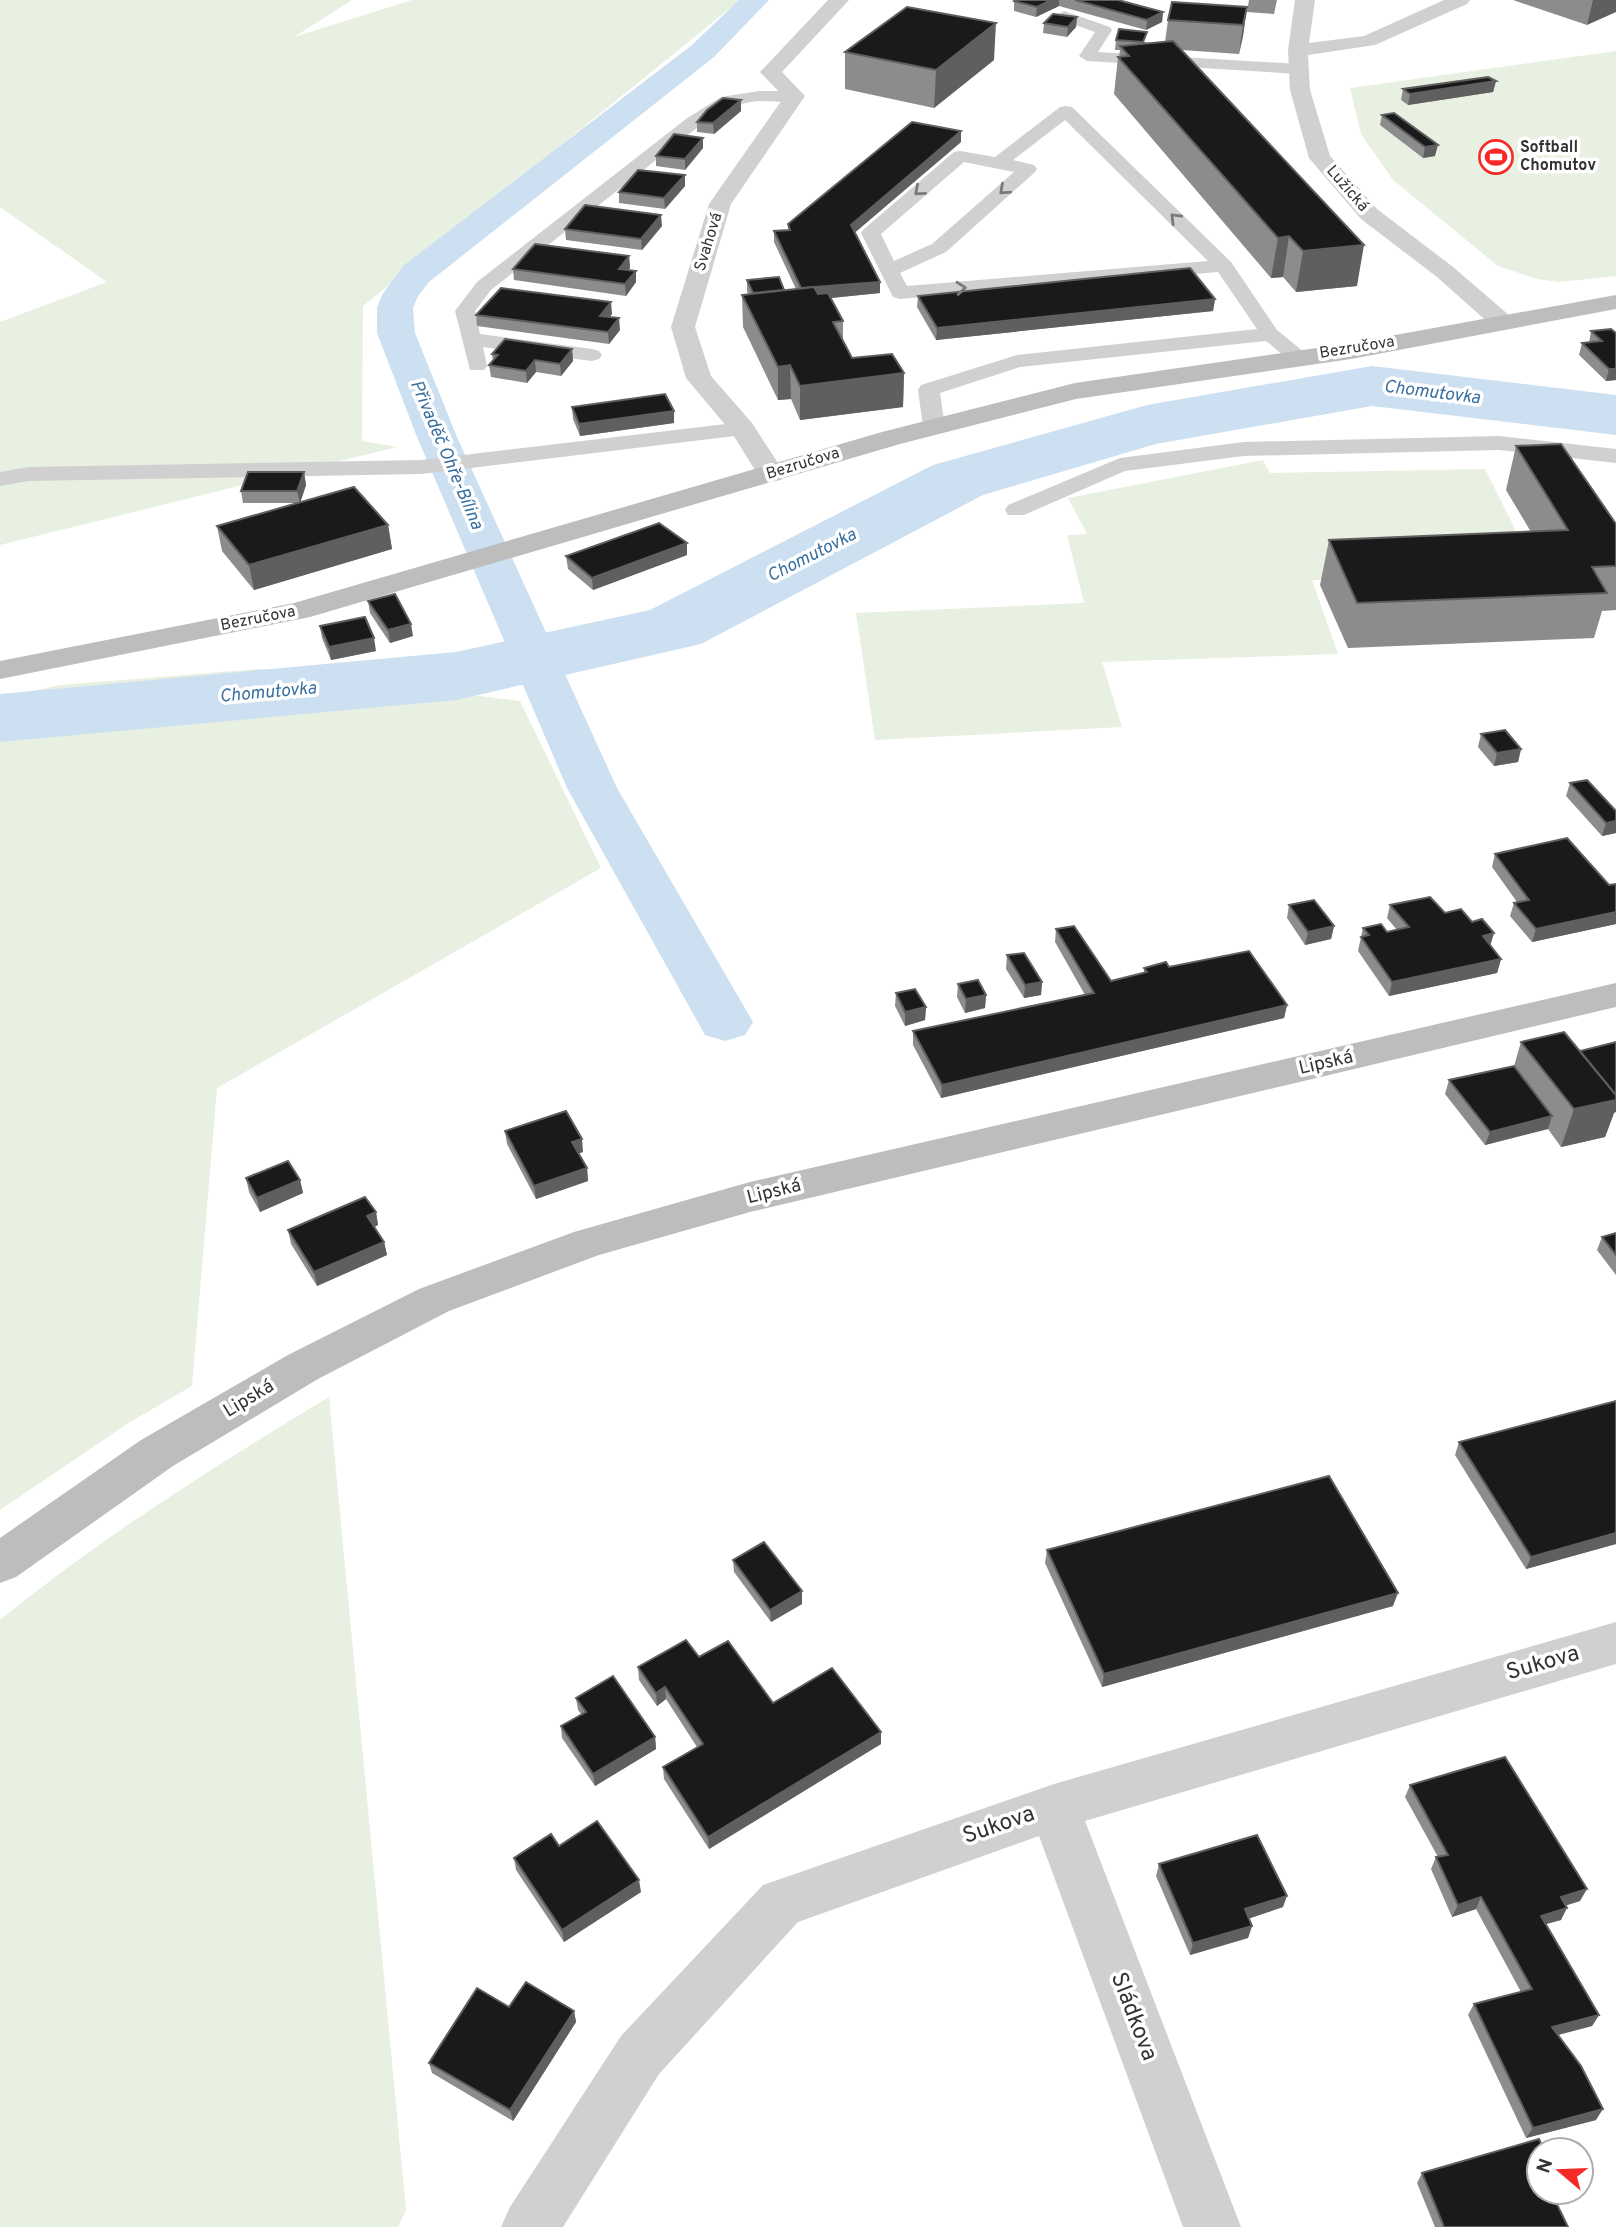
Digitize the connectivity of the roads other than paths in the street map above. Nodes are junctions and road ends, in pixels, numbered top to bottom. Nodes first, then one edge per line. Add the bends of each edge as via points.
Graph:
1 (839, 0) edge
2 (1304, 0) edge
3 (1460, 0) edge
4 (1064, 16) edge
5 (1298, 60) junction
6 (795, 96) junction
7 (674, 138) junction
8 (698, 141) edge
9 (998, 163) junction
10 (631, 173) junction
11 (653, 175) edge
12 (587, 208) junction
13 (611, 211) edge
14 (539, 245) junction
15 (565, 249) edge
16 (1224, 266) junction
17 (889, 271) junction
18 (484, 286) junction
19 (510, 290) edge
20 (1616, 302) edge
21 (1501, 321) junction
22 (1270, 334) junction
23 (471, 339) junction
24 (592, 355) dead end
25 (1300, 357) junction
26 (477, 366) dead end
27 (934, 427) junction
28 (743, 429) junction
29 (1616, 456) edge
30 (771, 474) junction
31 (0, 479) edge
32 (1016, 510) dead end
33 (0, 670) edge
34 (1616, 995) edge
35 (0, 1563) edge
36 (1616, 1643) edge
37 (1054, 1807) junction
38 (530, 2227) edge
39 (1212, 2227) edge

1 - 6 street via 770,72
2 - 5 street, Lužická
3 - 5 street via 1368,41
4 - 5 lane via 1104,30 1087,56
5 - 21 street, Lužická via 1300,90 1320,158 1368,214
6 - 7 lane via 727,101
6 - 28 street, Svahová via 720,204 683,327 699,378
7 - 8 lane
7 - 10 lane
16 -> 9 lane via 1066,111
9 -> 17 lane via 960,156 871,233
9 -> 17 lane via 1028,169 939,248
10 - 11 lane
10 - 12 lane
12 - 13 lane
12 - 14 lane
14 - 15 lane
14 - 18 lane
17 -> 16 lane via 900,293
16 - 22 lane
18 - 19 lane
18 - 23 lane via 465,311
20 - 21 street, Bezručova
21 - 25 street, Bezručova
22 - 25 lane
22 - 27 lane via 1017,361 929,390
23 - 24 lane
23 - 26 lane
25 - 27 street, Bezručova via 1075,391
27 - 30 street, Bezručova
28 - 30 street, Svahová
28 - 31 lane via 421,467 28,474
29 - 32 lane via 1499,443 1244,449 1121,465
30 - 33 street, Bezručova via 299,611
34 - 35 street, Lipská via 763,1194 588,1243 434,1300 303,1367 157,1453
36 - 37 street, Sukova
37 - 38 street, Sukova via 781,1903 640,2055
37 - 39 street, Sládkova

